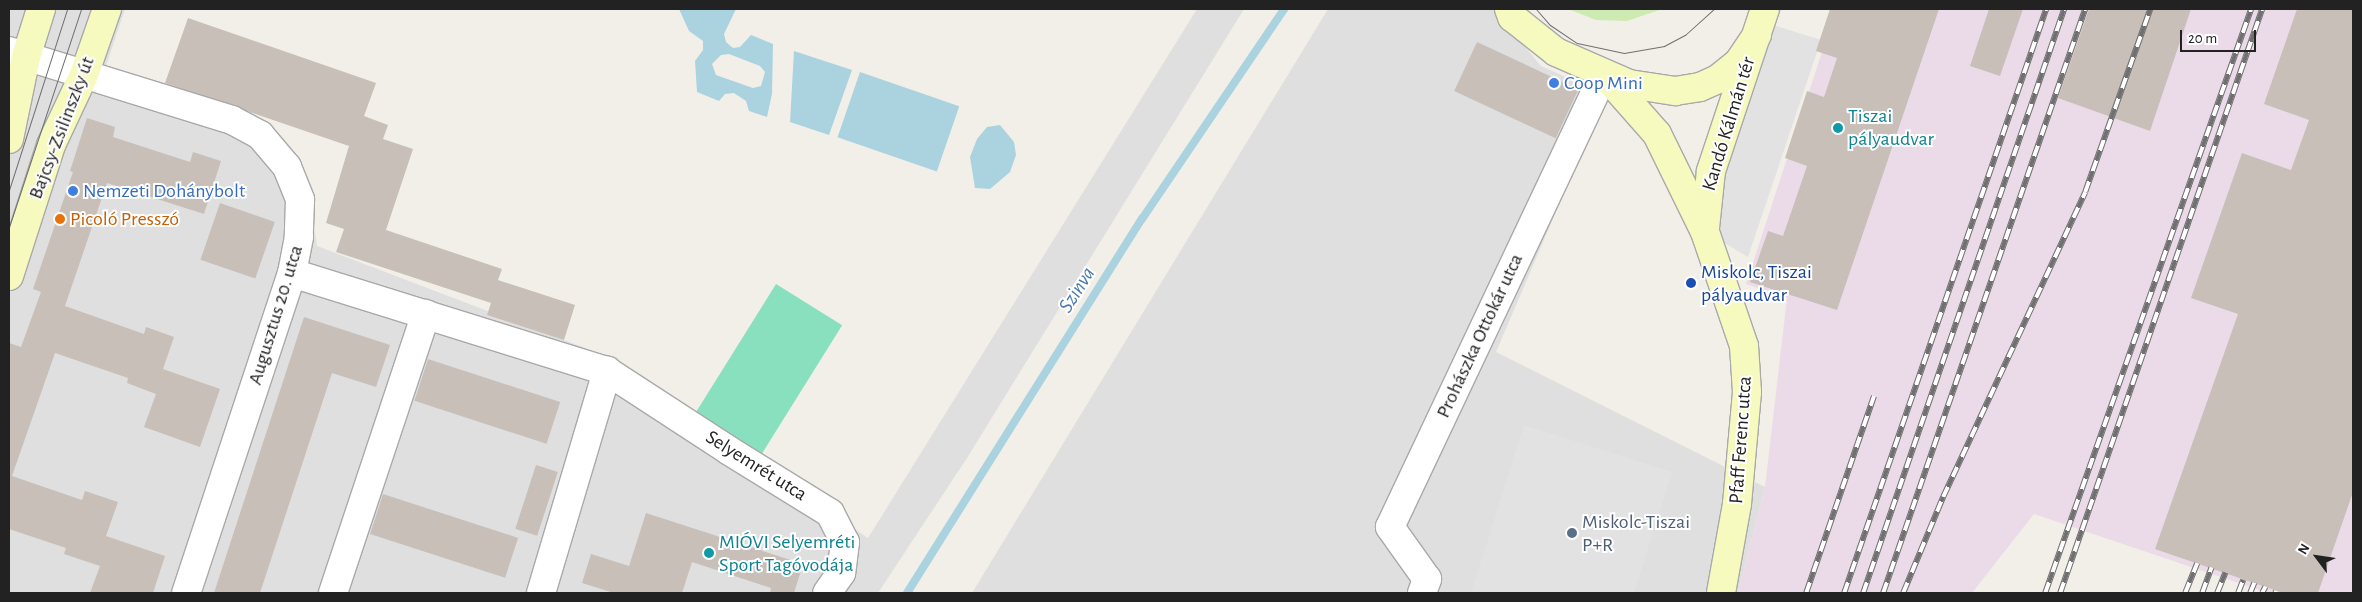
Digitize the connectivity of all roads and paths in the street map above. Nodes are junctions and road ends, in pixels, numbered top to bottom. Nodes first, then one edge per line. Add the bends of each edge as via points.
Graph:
1 (41, 9) edge
2 (107, 9) edge
3 (1509, 9) edge
4 (1765, 9) edge
5 (1757, 35) junction
6 (17, 54) edge
7 (1604, 74) junction
8 (84, 75) junction
9 (9, 139) edge
10 (1704, 232) junction
11 (292, 274) junction
12 (9, 276) edge
13 (426, 314) junction
14 (608, 371) junction
15 (186, 593) edge
16 (333, 593) edge
17 (541, 593) edge
18 (827, 593) edge
19 (1422, 593) edge
20 (1721, 593) edge

1 - 6 street
2 - 8 street, Bajcsy-Zsilinszky út
3 - 7 street via 1512,17 1556,52
4 - 5 street, Kandó Kálmán tér
5 - 7 street via 1738,63 1718,79 1700,87 1675,91 1652,88
5 - 10 street, Kandó Kálmán tér via 1711,171
6 - 8 street, Augusztus 20. utca
6 - 9 street
7 - 10 street, Kandó Kálmán tér via 1657,134
7 - 19 street, Prohászka Ottokár utca via 1390,527 1427,579
8 - 11 street, Augusztus 20. utca via 232,120 260,135 287,167 300,200 300,237
8 - 12 street, Bajcsy-Zsilinszky út via 51,145
10 - 20 street, Pfaff Ferenc utca via 1739,327 1747,392 1737,504
11 - 13 street, Selyemrét utca
11 - 15 street, Augusztus 20. utca
13 - 14 street, Selyemrét utca
13 - 16 street
14 - 17 street
14 - 18 street, Selyemrét utca via 830,512 844,542 841,573

